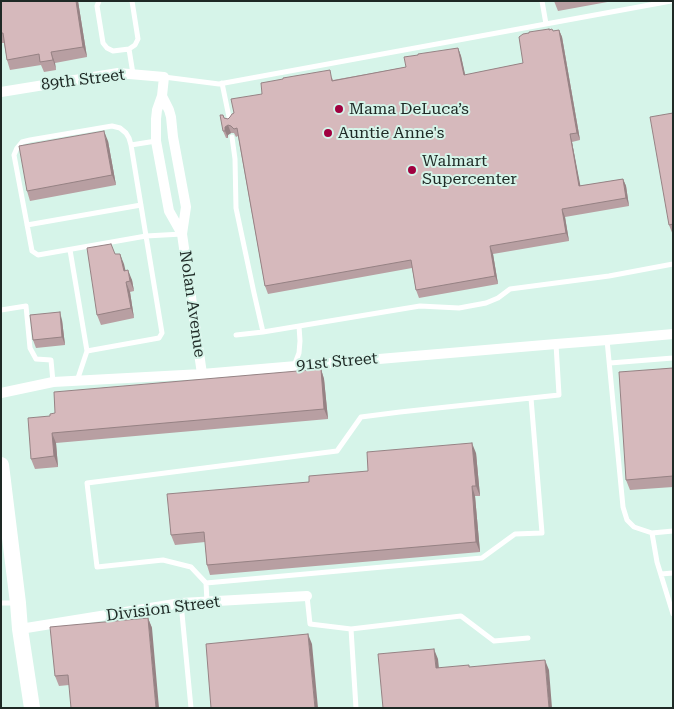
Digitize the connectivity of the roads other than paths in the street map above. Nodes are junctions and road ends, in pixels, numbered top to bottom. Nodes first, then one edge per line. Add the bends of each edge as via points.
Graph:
1 (99, 1) edge
2 (132, 1) edge
3 (542, 1) edge
4 (671, 1) edge
5 (546, 24) junction
6 (129, 49) junction
7 (133, 74) junction
8 (164, 77) junction
9 (222, 83) junction
10 (1, 92) edge
11 (162, 96) junction
12 (230, 122) edge
13 (232, 137) edge
14 (156, 141) junction
15 (131, 145) junction
16 (141, 205) junction
17 (27, 225) junction
18 (182, 234) junction
19 (146, 236) junction
20 (70, 250) junction
21 (673, 264) edge
22 (1, 310) edge
23 (299, 326) junction
24 (263, 332) junction
25 (673, 334) edge
26 (236, 335) dead end
27 (608, 340) junction
28 (556, 344) junction
29 (87, 351) junction
30 (673, 358) edge
31 (610, 363) junction
32 (294, 366) junction
33 (202, 374) junction
34 (77, 381) junction
35 (53, 382) junction
36 (1, 393) edge
37 (531, 398) junction
38 (1, 465) edge
39 (4, 511) edge
40 (5, 528) edge
41 (673, 531) edge
42 (652, 533) junction
43 (673, 572) edge
44 (661, 574) junction
45 (206, 583) junction
46 (307, 596) joint
47 (207, 602) junction
48 (1, 603) edge
49 (18, 603) junction
50 (181, 603) junction
51 (673, 614) edge
52 (20, 629) junction
53 (351, 629) junction
54 (528, 638) dead end
55 (32, 708) edge
56 (191, 708) edge
57 (356, 708) edge

1 - 6 lane via 103,43 113,51
2 - 6 lane via 138,39
3 - 5 lane
4 - 5 lane
5 - 9 lane
6 - 7 lane
7 - 8 street, 89th Street
7 - 10 street, 89th Street via 118,72
8 - 9 lane
8 - 11 street, Nolan Avenue
9 - 12 lane
11 - 14 street, Nolan Avenue via 157,110
11 - 18 street, Nolan Avenue via 171,117 186,206
13 - 24 lane via 236,208
14 - 15 lane
14 - 18 street, Nolan Avenue via 169,211
15 - 16 lane
15 - 17 lane via 126,133 112,126 22,142 14,155
16 - 17 lane
16 - 19 lane
17 - 20 lane via 32,252 38,255
18 - 19 lane
18 - 33 street, Nolan Avenue
19 - 20 lane
19 - 29 lane via 162,332 159,338
20 - 29 lane
21 - 23 lane via 510,289 486,303 458,308 420,306
22 - 35 lane via 26,306 30,348 36,359 51,360
23 - 24 lane
23 - 32 lane via 299,353
24 - 26 lane
25 - 27 street, 91st Street
27 - 28 street, 91st Street
27 - 31 lane
28 - 32 street, 91st Street
28 - 37 lane via 559,395
29 - 34 lane
30 - 31 lane
31 - 42 lane via 623,507 627,520 634,527
32 - 33 street, 91st Street
33 - 34 street, 91st Street
34 - 35 street, 91st Street
35 - 36 street, 91st Street
37 - 45 lane via 542,533 515,534 482,558
37 - 45 lane via 362,417 337,451 87,483 97,567 164,560 191,567
38 - 39 main road
39 - 40 main road
40 - 49 main road
41 - 42 lane
42 - 44 lane
43 - 44 lane
44 - 51 lane
45 - 47 lane
46 - 47 street, Division Street
46 - 53 lane via 310,624
47 - 50 street, Division Street
48 - 49 lane
49 - 52 main road
50 - 52 street, Division Street
50 - 56 lane
52 - 55 main road
53 - 54 lane via 461,616 494,641
53 - 57 lane

